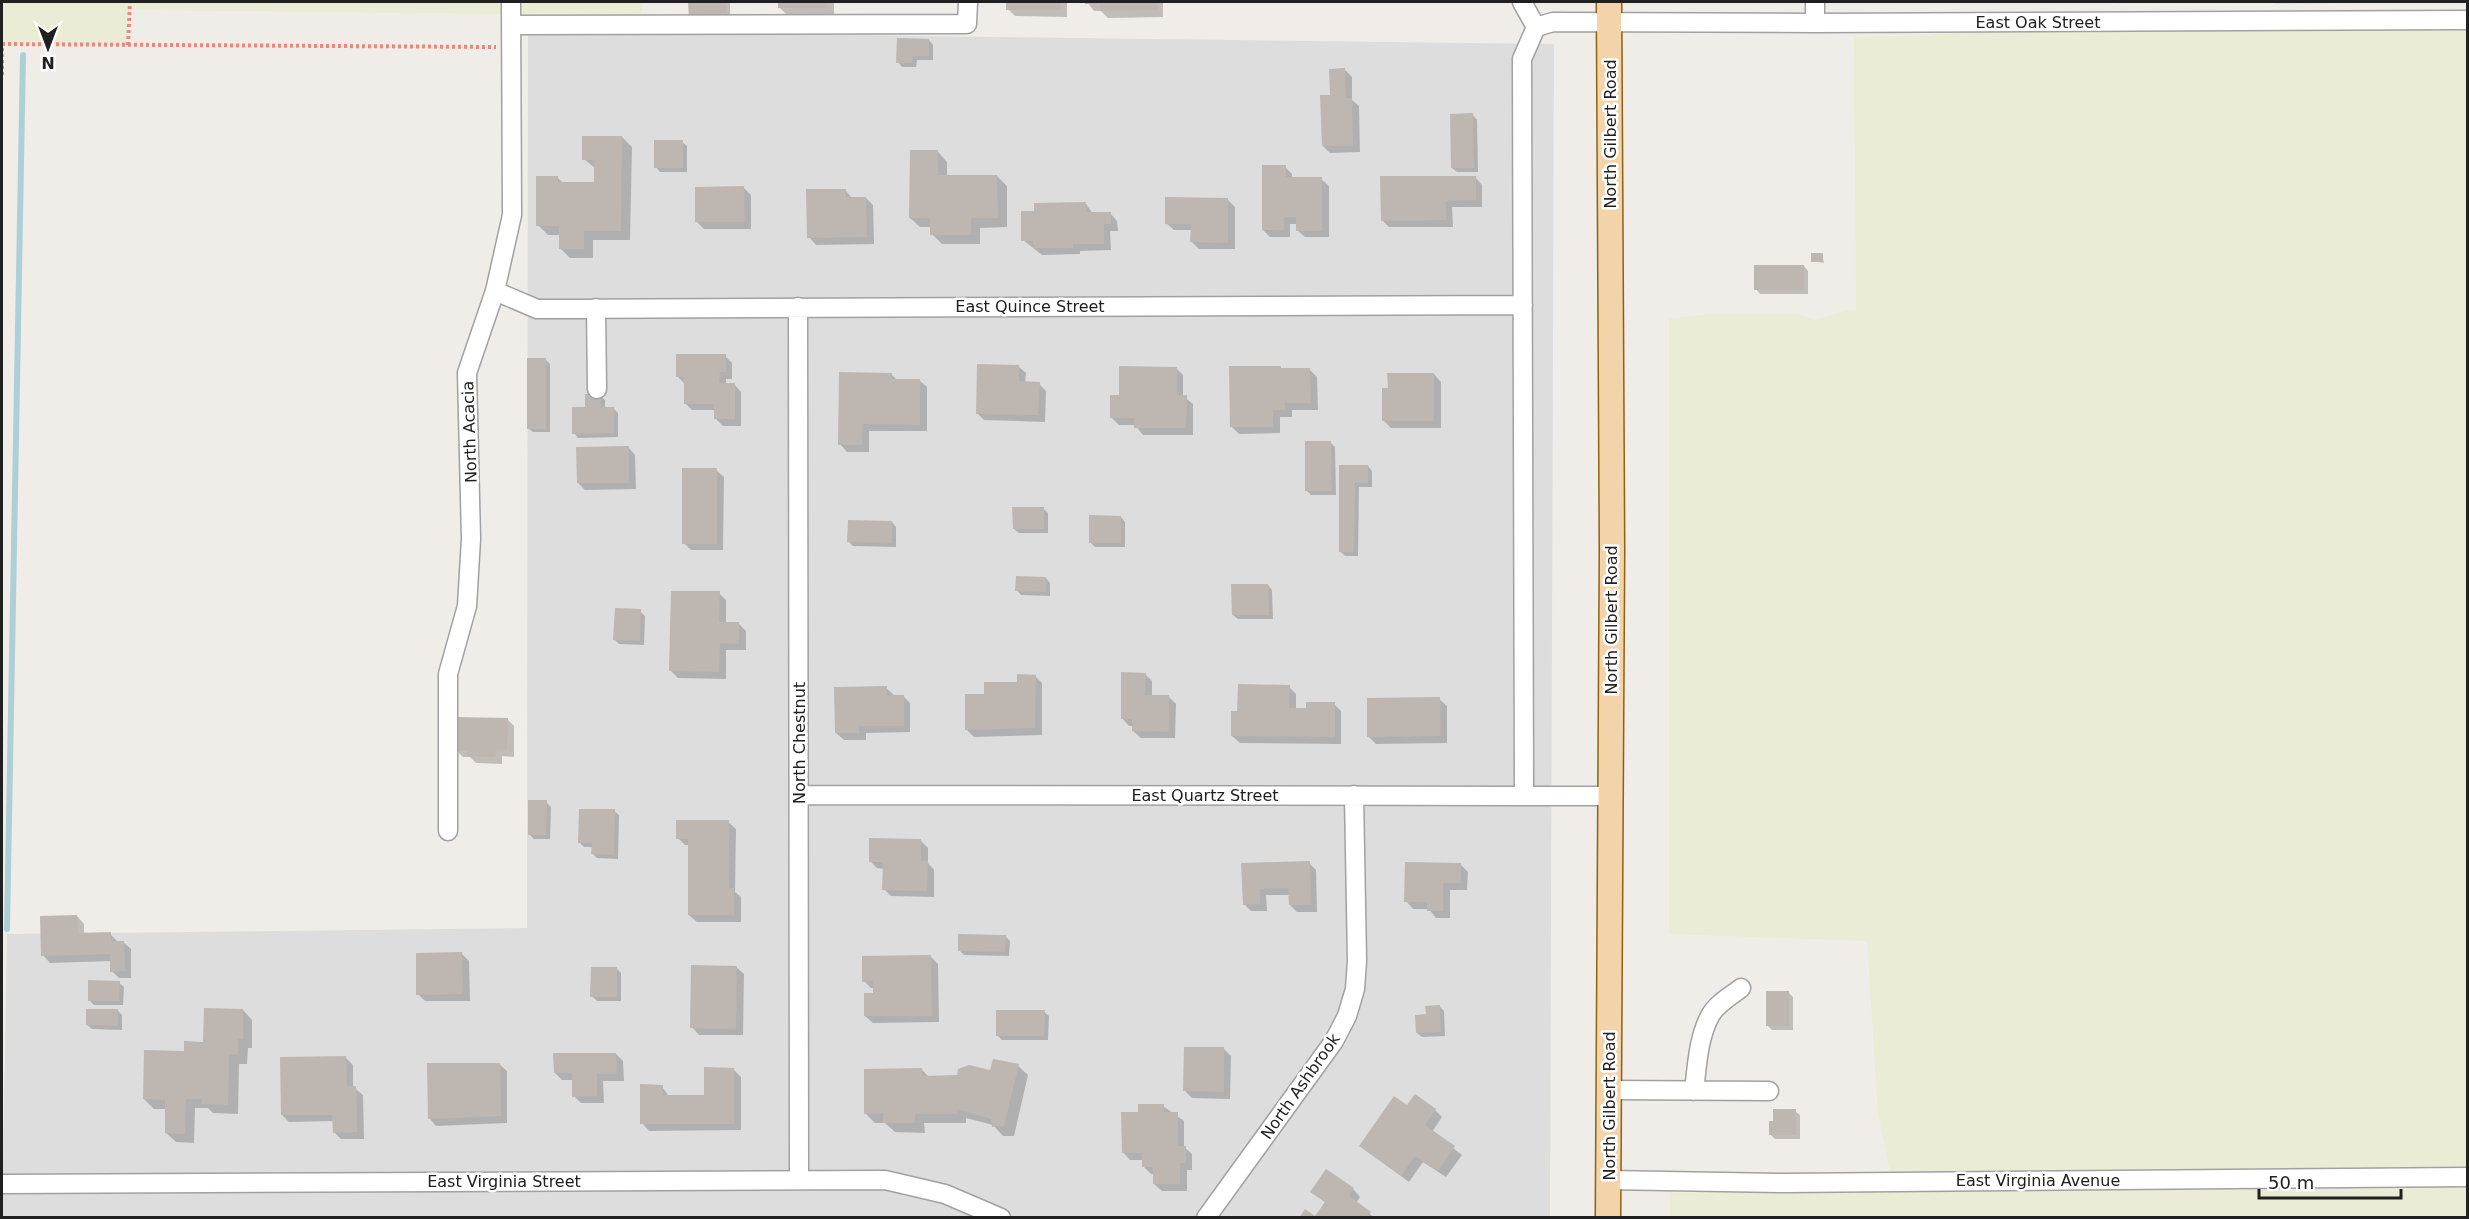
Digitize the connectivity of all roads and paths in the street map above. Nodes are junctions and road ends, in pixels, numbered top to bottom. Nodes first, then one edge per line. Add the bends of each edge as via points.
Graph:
1 (130, 2) edge
2 (511, 2) edge
3 (968, 2) edge
4 (1522, 2) edge
5 (1815, 2) edge
6 (1609, 12) edge
7 (2468, 20) edge
8 (1815, 23) junction
9 (511, 25) junction
10 (1536, 27) junction
11 (2, 44) edge
12 (128, 45) junction
13 (511, 47) junction
14 (2, 75) edge
15 (495, 291) junction
16 (1523, 305) junction
17 (798, 307) junction
18 (596, 308) junction
19 (597, 389) dead end
20 (799, 795) junction
21 (1354, 795) junction
22 (1524, 795) junction
23 (1611, 796) junction
24 (448, 831) dead end
25 (1741, 988) dead end
26 (1609, 1090) junction
27 (1694, 1091) junction
28 (1769, 1091) dead end
29 (2468, 1177) edge
30 (799, 1179) junction
31 (1608, 1180) junction
32 (2, 1184) edge
33 (1001, 1218) edge
34 (1206, 1218) edge
35 (1608, 1218) edge

1 - 12 path
2 - 9 street, North Acacia
3 - 9 street via 967,24
4 - 10 street
5 - 8 street
6 - 8 street, East Oak Street
6 - 10 street
6 - 23 main road, North Gilbert Road
7 - 8 street, East Oak Street
9 - 13 street, North Acacia
10 - 16 street via 1522,59
11 - 12 path
11 - 14 path
12 - 13 path
13 - 15 street, North Acacia via 512,215
15 - 18 street, East Quince Street via 537,309
15 - 24 street, North Acacia via 467,373 471,538 467,606 448,674
16 - 17 street, East Quince Street
16 - 22 street
17 - 18 street, East Quince Street
17 - 20 street, North Chestnut
18 - 19 street
20 - 21 street, East Quartz Street
20 - 30 street, North Chestnut
21 - 22 street, East Quartz Street
21 - 34 street, North Ashbrook via 1357,960 1355,989 1347,1016 1334,1041
22 - 23 street, East Quartz Street
23 - 26 main road, North Gilbert Road
25 - 27 street via 1710,1017
26 - 27 street
26 - 31 main road, North Gilbert Road
27 - 28 street
29 - 31 street, East Virginia Avenue via 1785,1183
30 - 32 street, East Virginia Street
30 - 33 street, East Virginia Street via 885,1180 945,1194
31 - 35 main road, North Gilbert Road

